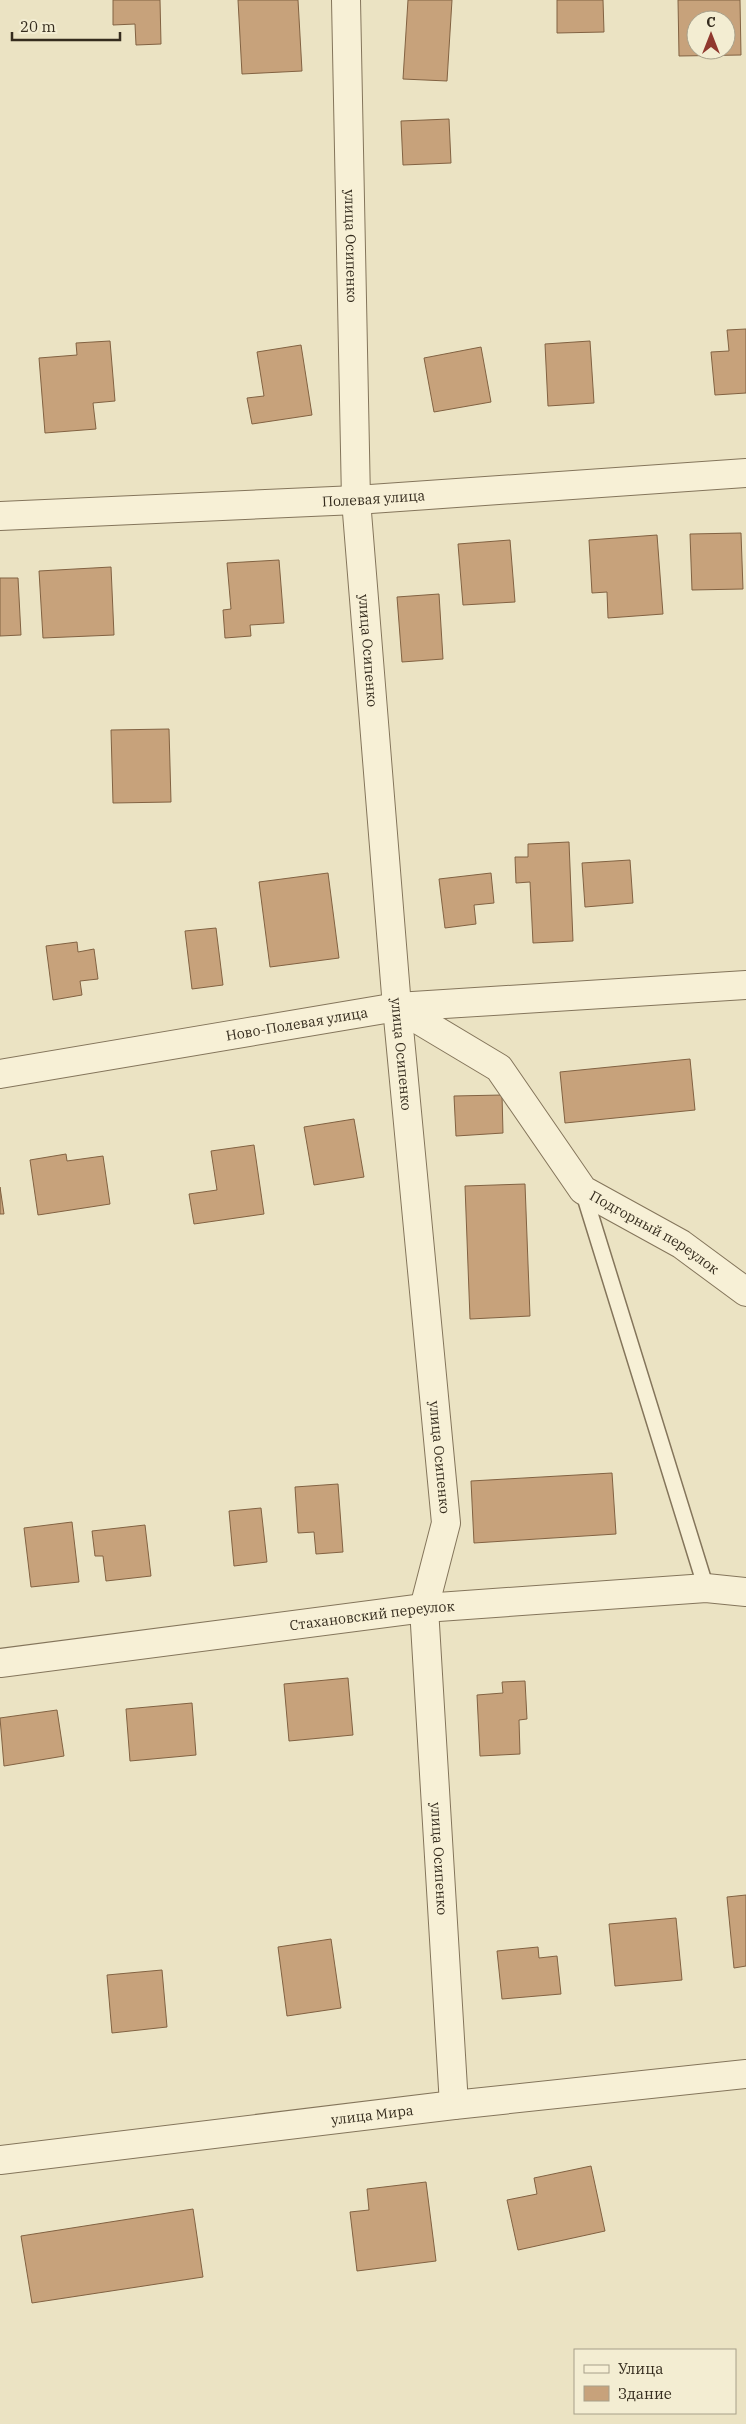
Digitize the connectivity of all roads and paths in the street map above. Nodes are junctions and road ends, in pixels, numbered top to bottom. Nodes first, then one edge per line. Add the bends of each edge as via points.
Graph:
1 (346, 0) edge
2 (746, 473) edge
3 (356, 500) junction
4 (0, 516) edge
5 (746, 986) edge
6 (397, 1008) junction
7 (0, 1074) edge
8 (583, 1190) junction
9 (746, 1292) edge
10 (706, 1588) junction
11 (746, 1592) edge
12 (424, 1608) junction
13 (0, 1663) edge
14 (746, 2074) edge
15 (454, 2105) junction
16 (0, 2160) edge

1 - 3 street, улица Осипенко
2 - 3 street, Полевая улица
3 - 4 street, Полевая улица
3 - 6 street, улица Осипенко
5 - 6 street, Ново-Полевая улица
6 - 7 street, Ново-Полевая улица
6 - 8 street, Подгорный переулок via 499,1068
6 - 12 street, улица Осипенко via 446,1523
8 - 9 street, Подгорный переулок via 681,1244
8 - 10 lane
10 - 11 street, Стахановский переулок
10 - 12 street, Стахановский переулок
12 - 13 street, Стахановский переулок
12 - 15 street, улица Осипенко
14 - 15 street, улица Мира
15 - 16 street, улица Мира

